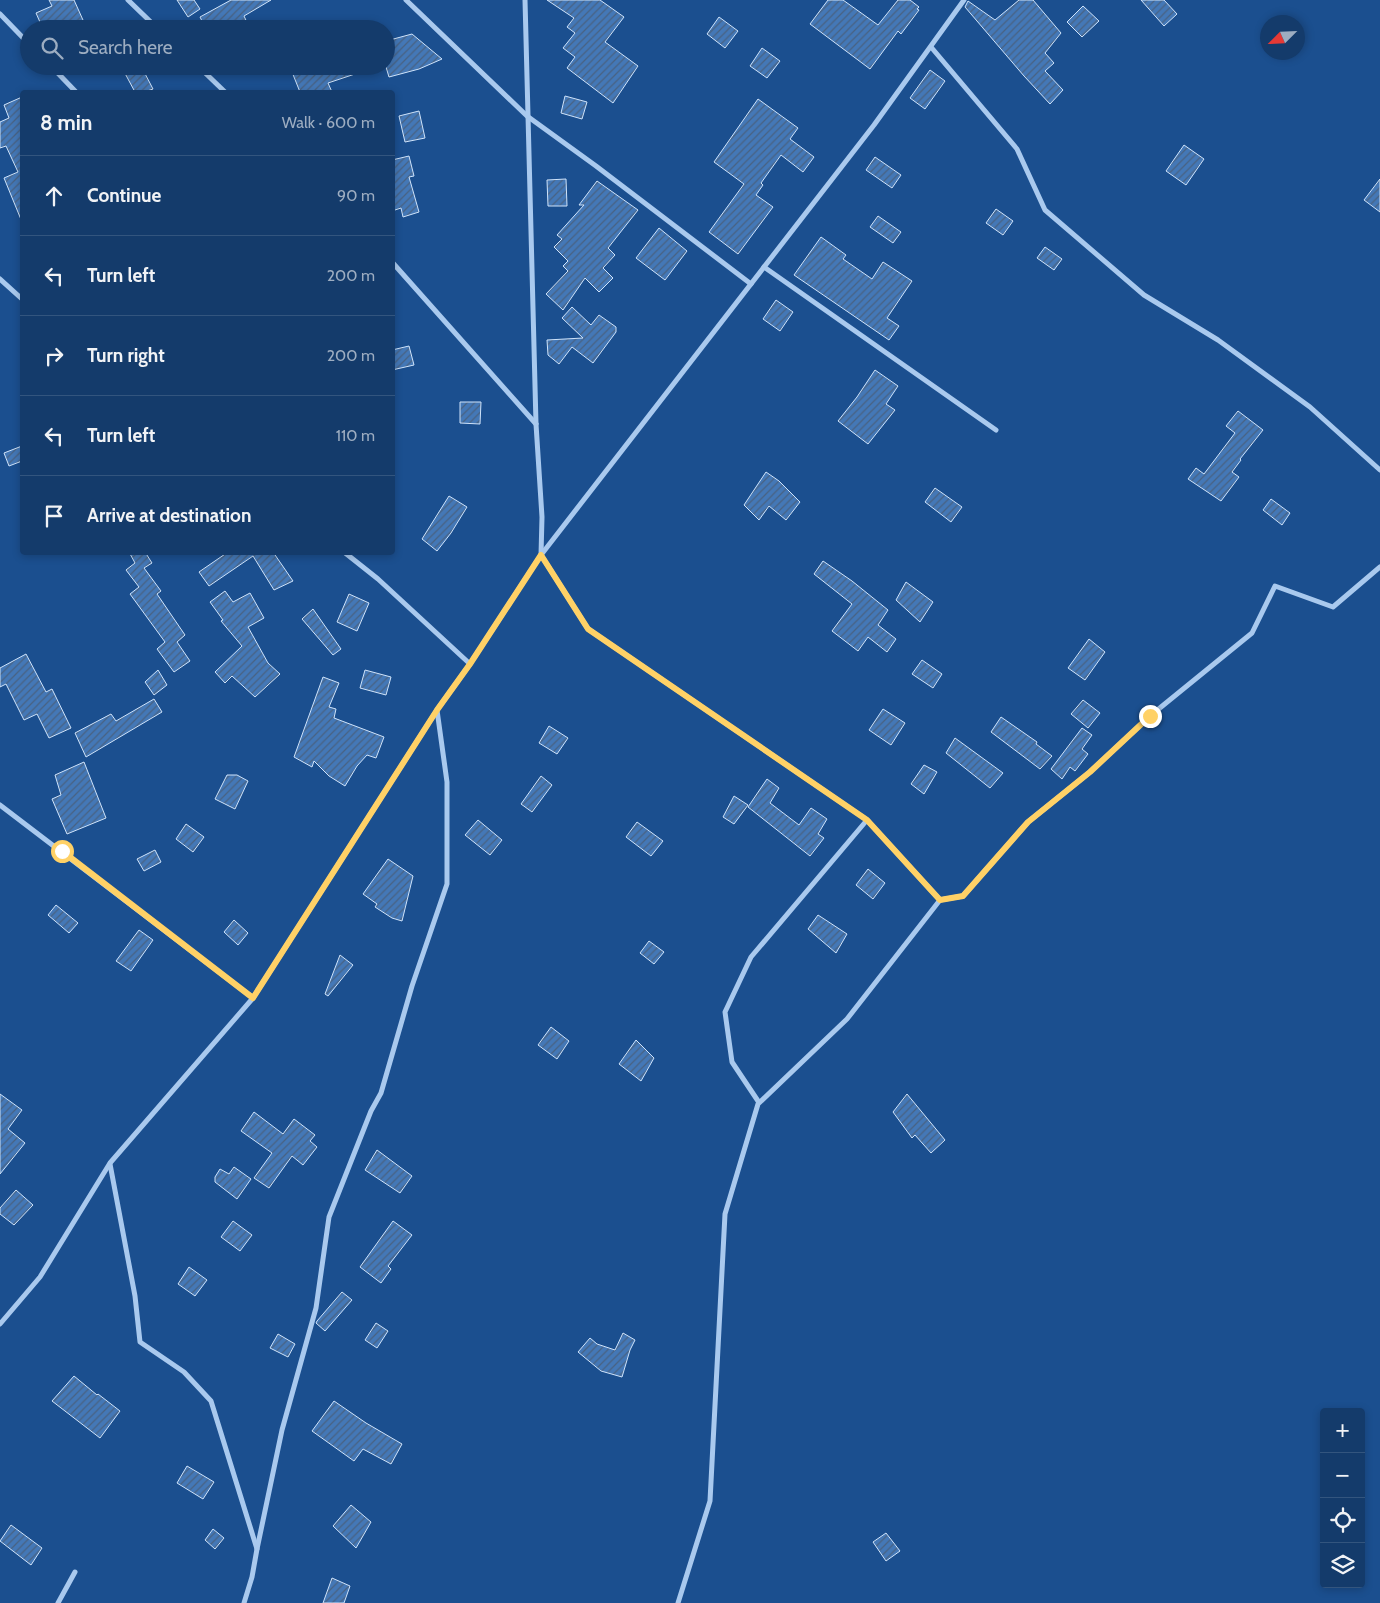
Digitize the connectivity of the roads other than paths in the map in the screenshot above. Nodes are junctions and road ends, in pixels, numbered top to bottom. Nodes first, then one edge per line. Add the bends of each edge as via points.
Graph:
1 (128, 0) edge
2 (406, 0) edge
3 (525, 0) edge
4 (964, 0) edge
5 (0, 14) edge
6 (149, 20) edge
7 (20, 35) edge
8 (931, 47) junction
9 (59, 75) edge
10 (207, 75) edge
11 (74, 90) edge
12 (223, 90) edge
13 (527, 116) junction
14 (395, 265) edge
15 (764, 268) junction
16 (0, 279) edge
17 (751, 284) junction
18 (20, 297) edge
19 (536, 424) junction
20 (996, 430) dead end
21 (1380, 470) edge
22 (348, 555) edge
23 (541, 555) junction
24 (1380, 566) edge
25 (470, 664) junction
26 (437, 710) junction
27 (0, 805) edge
28 (867, 820) junction
29 (940, 900) junction
30 (253, 998) junction
31 (758, 1101) dead end
32 (110, 1163) junction
33 (0, 1324) edge
34 (256, 1549) junction
35 (75, 1572) dead end
36 (58, 1603) edge
37 (244, 1603) edge
38 (678, 1603) edge

1 - 6 street
2 - 13 street
3 - 13 street
4 - 8 street
5 - 7 street
8 - 15 street
8 - 21 street via 1017,149 1045,210 1144,295 1218,340 1310,406
9 - 11 street
10 - 12 street
13 - 17 street
13 - 19 street
14 - 19 street
15 - 17 street
15 - 20 street
16 - 18 street
17 - 23 street
19 - 23 street
22 - 25 street
23 - 25 street
23 - 28 street via 588,629
24 - 29 street via 1333,608 1275,586 1252,632 1028,822 963,896
25 - 26 street
26 - 30 street
26 - 34 street via 447,782 447,884 412,986 381,1093 329,1217 316,1308 282,1430
27 - 30 street
28 - 29 street
28 - 31 street via 751,957 725,1012 732,1062
29 - 38 street via 847,1019 758,1104 725,1214 710,1501
30 - 32 street
32 - 33 street via 40,1277
32 - 34 street via 135,1296 140,1342 184,1372 211,1401
34 - 37 street
35 - 36 street

